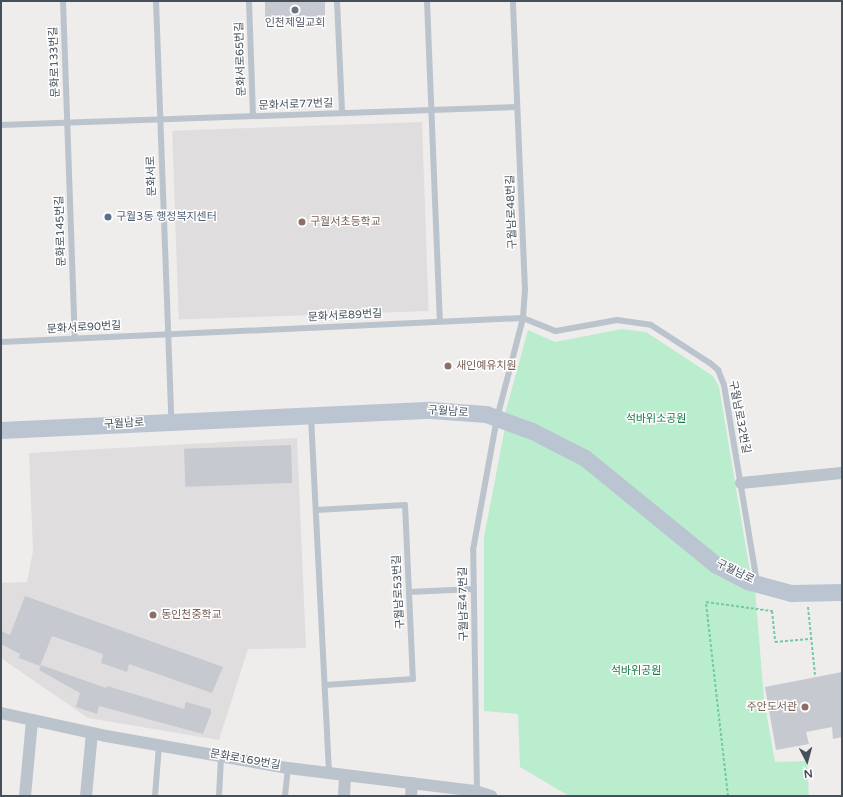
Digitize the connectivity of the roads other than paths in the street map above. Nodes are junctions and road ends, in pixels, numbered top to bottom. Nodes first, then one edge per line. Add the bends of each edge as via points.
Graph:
1 (63, 1) edge
2 (156, 1) edge
3 (249, 1) edge
4 (337, 1) edge
5 (427, 1) edge
6 (513, 1) edge
7 (517, 107) junction
8 (432, 110) junction
9 (342, 113) junction
10 (253, 116) junction
11 (160, 120) junction
12 (68, 123) junction
13 (1, 125) edge
14 (523, 318) junction
15 (440, 321) junction
16 (168, 334) junction
17 (75, 338) junction
18 (1, 342) edge
19 (311, 415) junction
20 (497, 418) junction
21 (171, 422) junction
22 (1, 430) edge
23 (842, 473) edge
24 (741, 483) junction
25 (316, 510) junction
26 (758, 584) junction
27 (474, 589) junction
28 (409, 592) junction
29 (842, 592) edge
30 (325, 685) junction
31 (1, 713) edge
32 (32, 720) junction
33 (92, 733) junction
34 (159, 745) junction
35 (221, 757) junction
36 (288, 768) junction
37 (329, 773) junction
38 (345, 775) junction
39 (412, 783) junction
40 (477, 794) edge
41 (25, 796) edge
42 (86, 796) edge
43 (155, 796) edge
44 (219, 796) edge
45 (285, 796) edge
46 (344, 796) edge
47 (411, 796) edge
48 (490, 796) edge

1 - 12 lane, 문화로133번길
2 - 11 lane, 문화서로
3 - 10 lane, 문화서로65번길
4 - 9 lane
5 - 8 lane
6 - 7 lane, 구월남로48번길
7 - 8 lane, 문화서로77번길
7 - 14 lane, 구월남로48번길 via 525,290
8 - 9 lane, 문화서로77번길
8 - 15 lane
9 - 10 lane, 문화서로77번길
10 - 11 lane, 문화서로77번길
11 - 12 lane
11 - 16 lane, 문화서로
12 - 13 lane
12 - 17 lane, 문화로145번길
14 - 15 lane, 문화서로89번길
14 - 20 lane, 구월남로48번길
14 - 24 lane, 구월남로32번길 via 556,331 617,320 651,325 710,363 718,370 724,385
15 - 16 lane, 문화서로89번길
16 - 17 lane, 문화서로90번길
16 - 21 lane, 문화서로
17 - 18 lane, 문화서로90번길
19 - 20 street, 구월남로 via 431,410 486,414
19 - 21 street, 구월남로
19 - 25 lane
20 - 26 street, 구월남로 via 532,431 585,458 716,565
20 - 27 lane, 구월남로47번길 via 476,533
21 - 22 street, 구월남로
23 - 24 street
24 - 26 lane, 구월남로32번길
25 - 28 lane, 구월남로53번길 via 405,505
25 - 30 lane
26 - 29 street, 구월남로 via 791,593
27 - 28 lane
27 - 40 lane, 구월남로47번길
28 - 30 lane, 구월남로53번길 via 414,679
30 - 37 lane
31 - 32 street, 문화로169번길
32 - 33 street, 문화로169번길
32 - 41 street
33 - 34 street, 문화로169번길
33 - 42 street
34 - 35 street, 문화로169번길
34 - 43 lane
35 - 36 street, 문화로169번길
35 - 44 lane
36 - 37 street, 문화로169번길
36 - 45 lane
37 - 38 street, 문화로169번길
38 - 39 street, 문화로169번길
38 - 46 street
39 - 40 street, 문화로169번길
39 - 47 street
40 - 48 street, 문화로169번길

